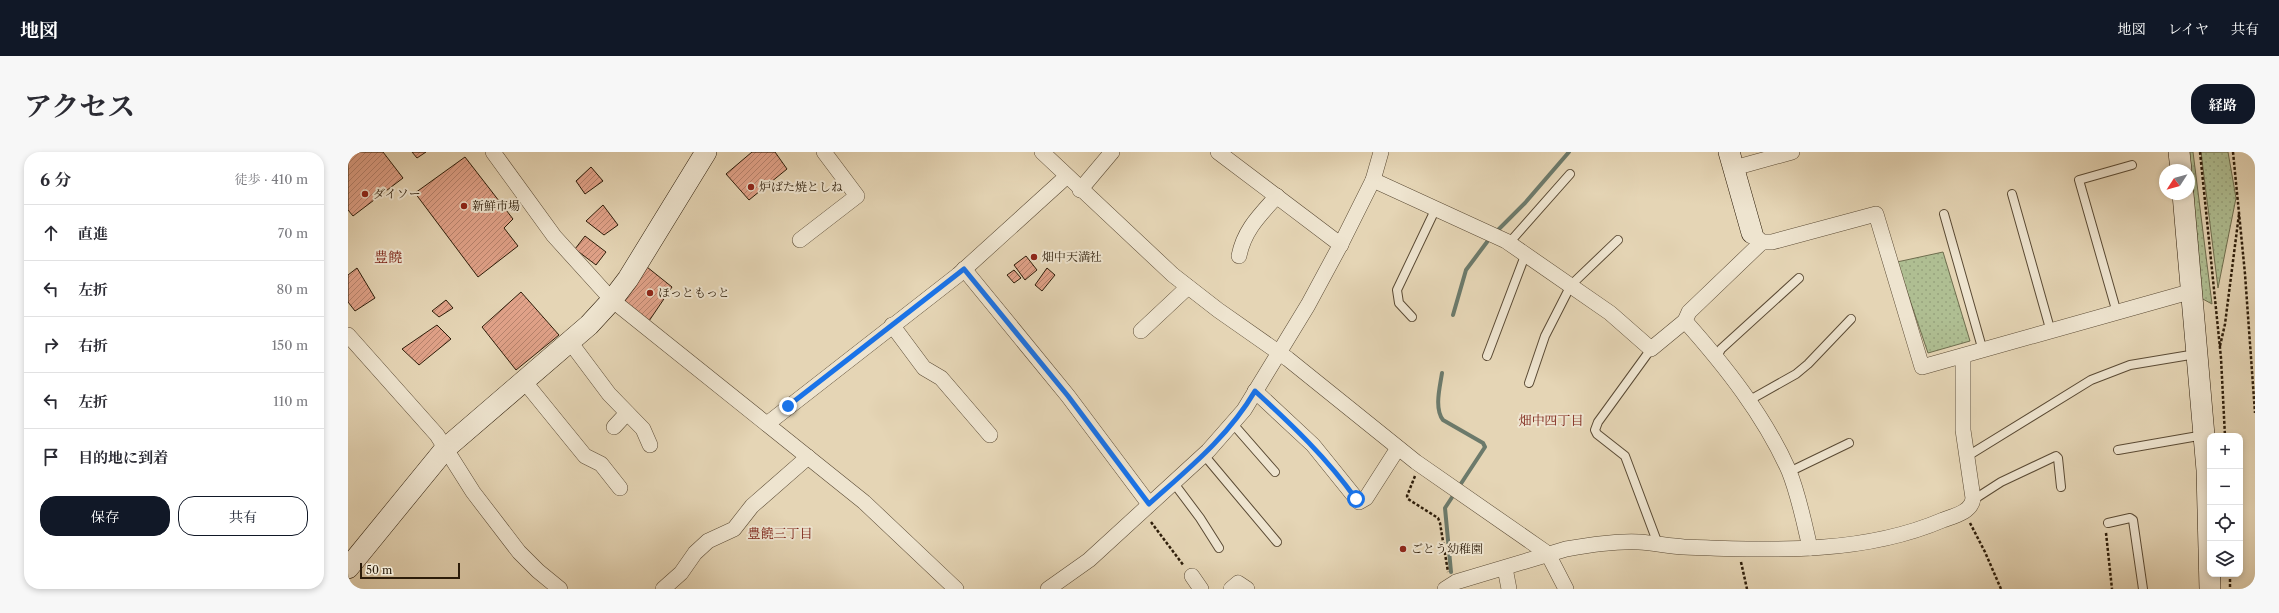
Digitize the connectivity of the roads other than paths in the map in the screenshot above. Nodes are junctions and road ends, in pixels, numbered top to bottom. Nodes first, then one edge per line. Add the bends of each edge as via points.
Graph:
1 (493, 152) edge
2 (706, 152) edge
3 (824, 152) edge
4 (1042, 152) edge
5 (1112, 152) edge
6 (1218, 152) edge
7 (1381, 152) edge
8 (1792, 152) edge
9 (2179, 152) edge
10 (1732, 160) edge
11 (2180, 164) edge
12 (2132, 165) dead end
13 (1570, 174) dead end
14 (1066, 177) junction
15 (1373, 180) junction
16 (1080, 190) junction
17 (2012, 194) dead end
18 (1277, 196) junction
19 (2184, 200) edge
20 (1436, 208) junction
21 (1944, 214) dead end
22 (1757, 238) junction
23 (800, 240) dead end
24 (1618, 240) dead end
25 (1510, 243) junction
26 (1341, 245) junction
27 (1526, 253) junction
28 (1239, 256) dead end
29 (964, 269) junction
30 (1799, 278) dead end
31 (1571, 285) junction
32 (1188, 287) junction
33 (2193, 293) junction
34 (612, 300) junction
35 (2117, 313) junction
36 (1412, 317) dead end
37 (1850, 319) dead end
38 (1685, 321) junction
39 (892, 326) junction
40 (1141, 331) dead end
41 (2051, 332) junction
42 (348, 335) edge
43 (570, 342) junction
44 (1651, 349) junction
45 (1983, 351) junction
46 (1278, 352) junction
47 (2198, 354) junction
48 (1487, 356) dead end
49 (1963, 356) junction
50 (1717, 358) junction
51 (524, 381) junction
52 (1529, 383) dead end
53 (1255, 391) junction
54 (1748, 401) junction
55 (628, 413) junction
56 (767, 424) junction
57 (1233, 424) junction
58 (614, 427) dead end
59 (2214, 433) edge
60 (990, 435) dead end
61 (2207, 437) edge
62 (1849, 443) dead end
63 (650, 445) dead end
64 (446, 448) junction
65 (1398, 448) junction
66 (2118, 450) dead end
67 (1204, 455) junction
68 (808, 457) junction
69 (1966, 457) junction
70 (2214, 469) edge
71 (1275, 472) dead end
72 (1789, 472) junction
73 (1173, 482) junction
74 (2061, 487) dead end
75 (620, 488) dead end
76 (1968, 506) junction
77 (1145, 507) junction
78 (2108, 523) road end
79 (1277, 542) dead end
80 (1658, 544) junction
81 (1219, 548) dead end
82 (1810, 548) junction
83 (1548, 555) junction
84 (348, 568) edge
85 (1506, 568) junction
86 (1192, 576) road end
87 (1451, 587) edge
88 (560, 589) edge
89 (663, 589) edge
90 (956, 589) edge
91 (1048, 589) edge
92 (1201, 589) edge
93 (1231, 589) edge
94 (1247, 589) edge
95 (1509, 589) edge
96 (1566, 589) edge
97 (2143, 589) edge
98 (2210, 589) edge

1 - 34 street via 554,236
2 - 34 street via 628,279
3 - 23 street via 857,196
4 - 14 street
5 - 16 street
6 - 18 street
7 - 15 street
8 - 10 street
9 - 11 street
10 - 22 street
12 - 35 lane via 2079,180
13 - 25 lane
14 - 16 street
14 - 29 street
15 - 20 street
15 - 26 street
16 - 32 street
17 - 41 lane
18 - 26 street
18 - 28 street via 1242,240
19 - 33 street
20 - 25 street
20 - 36 lane via 1397,290 1399,303
21 - 45 lane
22 - 38 street via 1689,312
22 - 49 street via 1772,242 1876,214 1922,367
24 - 31 lane
25 - 27 street
26 - 46 street via 1308,305
27 - 31 street
27 - 48 lane
29 - 39 street
29 - 77 street via 1068,396
30 - 50 lane via 1721,349
31 - 44 street
31 - 52 lane via 1545,336
32 - 40 street
32 - 46 street
33 - 35 street
33 - 47 street
34 - 43 street
34 - 56 street
35 - 41 street
37 - 54 lane via 1796,374
38 - 44 street
38 - 50 street
39 - 56 street
39 - 60 street via 924,368 941,378
41 - 45 street
42 - 64 street
43 - 51 street
43 - 55 street via 609,394
44 - 80 lane via 1595,430 1625,456
45 - 49 street
46 - 53 street
46 - 65 street
47 - 59 street
47 - 69 lane via 2130,365 2091,380
49 - 69 street via 1963,430
50 - 54 street
51 - 64 street
51 - 75 street via 585,456 601,464
53 - 57 street
53 - 65 street via 1313,445 1359,502 1366,498
54 - 72 street
55 - 58 street
55 - 63 street via 643,429
56 - 68 street
57 - 67 street
57 - 71 lane
61 - 66 lane
62 - 72 lane
64 - 84 street
64 - 88 street via 473,492 519,552
65 - 83 street
67 - 73 street
67 - 79 lane
68 - 89 street via 752,506 734,529 708,541 695,553 681,573
68 - 90 street via 864,502
69 - 76 street
70 - 98 street
72 - 82 street via 1800,503
73 - 77 street
73 - 81 lane
74 - 76 lane via 2056,456 2001,482
76 - 82 street via 1890,538
77 - 91 street via 1089,560
78 - 97 lane via 2130,518 2133,520
80 - 82 street
80 - 83 street via 1611,543 1566,549
83 - 85 street
83 - 96 street
85 - 87 street
85 - 95 street
86 - 92 street
93 - 94 street via 1238,583

